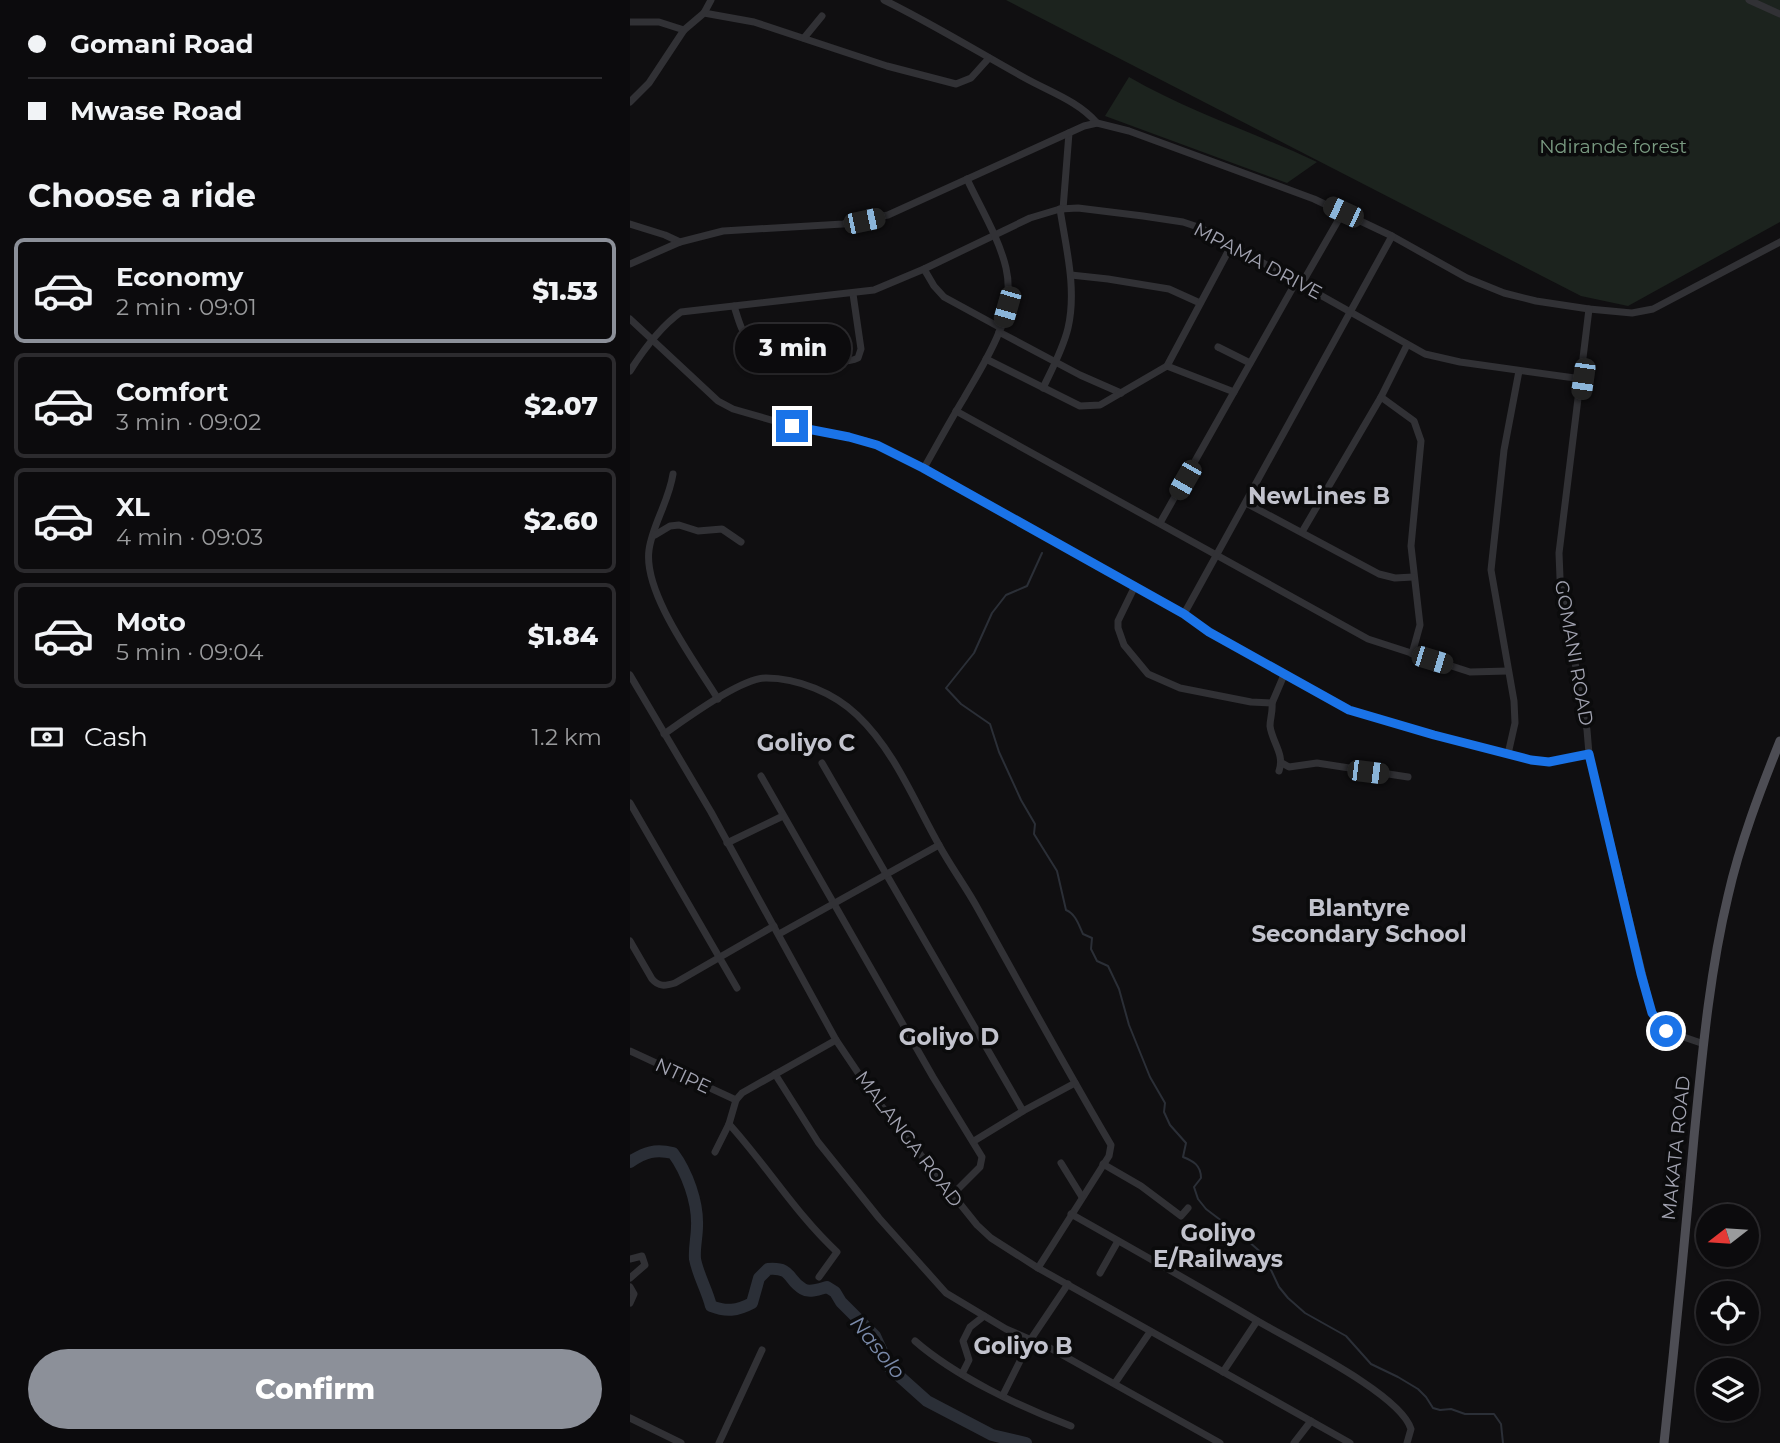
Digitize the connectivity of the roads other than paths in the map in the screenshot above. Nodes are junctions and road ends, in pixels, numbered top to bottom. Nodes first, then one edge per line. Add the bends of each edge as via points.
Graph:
1 (711, 0) edge
2 (884, 0) edge
3 (1749, 0) edge
4 (704, 13) junction
5 (1780, 14) edge
6 (822, 16) dead end
7 (630, 22) edge
8 (684, 30) junction
9 (804, 38) junction
10 (989, 58) junction
11 (630, 102) edge
12 (1097, 123) junction
13 (1069, 133) junction
14 (967, 179) junction
15 (1061, 209) junction
16 (1343, 212) junction
17 (630, 224) edge
18 (993, 235) junction
19 (1392, 236) junction
20 (680, 242) junction
21 (1780, 242) edge
22 (1231, 246) junction
23 (630, 264) edge
24 (924, 269) junction
25 (1071, 275) junction
26 (1299, 283) junction
27 (853, 294) junction
28 (1200, 303) junction
29 (734, 306) junction
30 (1590, 309) junction
31 (1352, 311) junction
32 (630, 319) edge
33 (1000, 330) junction
34 (653, 339) junction
35 (1407, 345) junction
36 (1218, 347) dead end
37 (986, 359) junction
38 (1056, 362) junction
39 (1250, 363) junction
40 (1167, 366) junction
41 (630, 371) edge
42 (1519, 371) junction
43 (1583, 379) junction
44 (1043, 388) junction
45 (1234, 392) junction
46 (1121, 393) junction
47 (1381, 397) junction
48 (956, 411) junction
49 (923, 468) junction
50 (673, 474) dead end
51 (1246, 503) junction
52 (1160, 523) junction
53 (1302, 532) junction
54 (654, 535) junction
55 (741, 542) dead end
56 (1217, 556) junction
57 (1413, 577) junction
58 (1135, 586) junction
59 (1184, 614) junction
60 (1412, 654) junction
61 (1508, 671) junction
62 (1284, 675) junction
63 (631, 681) edge
64 (719, 699) junction
65 (1272, 704) junction
66 (664, 734) junction
67 (1780, 741) edge
68 (1507, 754) junction
69 (1589, 754) junction
70 (822, 763) dead end
71 (761, 776) dead end
72 (1408, 777) dead end
73 (630, 803) edge
74 (783, 816) junction
75 (727, 843) junction
76 (939, 845) junction
77 (887, 874) junction
78 (834, 904) junction
79 (775, 926) junction
80 (779, 934) junction
81 (630, 941) edge
82 (719, 957) junction
83 (737, 988) dead end
84 (836, 1040) junction
85 (1703, 1044) junction
86 (630, 1051) edge
87 (775, 1074) junction
88 (1075, 1083) junction
89 (736, 1100) junction
90 (1023, 1111) junction
91 (729, 1124) junction
92 (974, 1141) junction
93 (715, 1152) dead end
94 (1061, 1163) dead end
95 (1103, 1164) junction
96 (952, 1195) junction
97 (1082, 1197) junction
98 (1188, 1208) dead end
99 (1071, 1214) junction
100 (1118, 1241) junction
101 (630, 1259) edge
102 (1038, 1268) junction
103 (1100, 1273) dead end
104 (819, 1277) dead end
105 (630, 1278) edge
106 (1068, 1284) junction
107 (630, 1287) edge
108 (630, 1303) edge
109 (984, 1316) junction
110 (1256, 1321) junction
111 (1150, 1332) junction
112 (1031, 1339) junction
113 (915, 1341) dead end
114 (762, 1350) dead end
115 (1223, 1372) junction
116 (962, 1374) junction
117 (1115, 1383) junction
118 (1003, 1395) junction
119 (630, 1418) edge
120 (1311, 1420) junction
121 (1071, 1426) dead end
122 (681, 1443) edge
123 (719, 1443) edge
124 (1220, 1443) edge
125 (1294, 1443) edge
126 (1350, 1443) edge
127 (1407, 1443) edge
128 (1664, 1443) edge

1 - 4 street
2 - 10 street
3 - 5 street
4 - 8 street
4 - 9 street
6 - 9 street
7 - 8 street via 659,22
8 - 11 street via 655,75
9 - 10 street via 956,84 971,78
10 - 12 street via 1082,108
12 - 13 street
12 - 16 street via 1167,144
13 - 14 street
13 - 15 street
14 - 18 street
14 - 20 street via 876,218 731,230
15 - 18 street, MPAMA DRIVE
15 - 22 street, MPAMA DRIVE via 1183,222
15 - 25 street
16 - 19 street
16 - 26 street
17 - 20 street
18 - 24 street, MPAMA DRIVE
18 - 33 street via 1008,281
19 - 30 street via 1504,293
19 - 31 street
20 - 23 street
21 - 30 street via 1653,309 1632,313
22 - 26 street, MPAMA DRIVE
22 - 28 street
24 - 27 street, MPAMA DRIVE via 888,286
24 - 33 street via 939,293
25 - 28 street via 1169,289
25 - 38 street via 1069,327
26 - 31 street, MPAMA DRIVE
26 - 39 street
27 - 29 street, MPAMA DRIVE
27 - 29 street via 861,349 859,358 852,361 814,360 756,345 744,334
28 - 40 street
29 - 34 street, MPAMA DRIVE via 681,312
30 - 43 street, GOMANI ROAD
31 - 35 street, MPAMA DRIVE
31 - 51 street
32 - 34 street
33 - 37 street
33 - 38 street
34 - 41 street, MPAMA DRIVE
34 - 49 street via 702,388 733,409 866,441
35 - 42 street, MPAMA DRIVE via 1440,358
35 - 47 street
36 - 39 street
37 - 44 street
37 - 48 street
38 - 44 street
38 - 46 street
39 - 45 street
40 - 45 street
40 - 46 street
42 - 43 street, MPAMA DRIVE
42 - 61 street via 1504,450 1491,570
43 - 69 street, GOMANI ROAD via 1558,565
44 - 46 street via 1083,407 1100,405
45 - 52 street
47 - 53 street
47 - 57 street via 1414,421 1421,441 1411,546
48 - 49 street
48 - 52 street
49 - 58 street
50 - 54 street
51 - 53 street
51 - 56 street
52 - 56 street
53 - 57 street via 1379,574
54 - 55 street via 679,525 698,531 722,529
54 - 64 street via 649,565 658,596
56 - 59 street
56 - 60 street via 1368,639
57 - 60 street via 1420,625
58 - 59 street
58 - 65 street via 1118,628 1124,645 1148,674 1180,688
59 - 62 street
60 - 61 street via 1471,672
61 - 68 street via 1515,723
62 - 65 street
62 - 68 street via 1349,710
63 - 66 street, MALANGA ROAD
64 - 66 street
64 - 76 street via 752,680 765,678 798,683 843,702 883,744
65 - 72 street via 1270,729 1280,767 1317,763
66 - 75 street, MALANGA ROAD
67 - 85 main road, MAKATA ROAD via 1727,897
68 - 69 street via 1549,762
69 - 85 street, GOMANI ROAD via 1652,1013 1666,1031
70 - 77 street
71 - 74 street
73 - 82 street
74 - 75 street
74 - 78 street
75 - 79 street, MALANGA ROAD
76 - 77 street
76 - 88 street
77 - 78 street
77 - 90 street
78 - 80 street
78 - 92 street
79 - 80 street, MALANGA ROAD
79 - 82 street
80 - 84 street, MALANGA ROAD
81 - 82 street via 652,979 665,986
82 - 83 street
84 - 87 street
84 - 96 street, MALANGA ROAD via 875,1098
85 - 128 main road, MAKATA ROAD
86 - 89 street, NTIPE
87 - 89 street
87 - 109 street via 818,1142 879,1218 937,1284
88 - 90 street
88 - 95 street via 1111,1145
89 - 91 street
90 - 92 street
91 - 93 street
91 - 104 street via 809,1225 837,1252
92 - 96 street via 982,1164
94 - 97 street
95 - 97 street
95 - 98 street via 1181,1216
96 - 102 street, MALANGA ROAD via 991,1238
97 - 99 street
99 - 100 street
99 - 102 street
100 - 103 street
100 - 110 street
101 - 105 street via 642,1256 645,1265
102 - 106 street, MALANGA ROAD
106 - 111 street, MALANGA ROAD
106 - 112 street
107 - 108 street via 634,1294
109 - 112 street
109 - 116 street via 963,1341 969,1360
110 - 115 street
110 - 127 street via 1323,1357 1385,1399 1410,1424
111 - 115 street, MALANGA ROAD
111 - 117 street
112 - 117 street
112 - 118 street
113 - 116 street
114 - 123 street
115 - 120 street, MALANGA ROAD
116 - 118 street
117 - 124 street
118 - 121 street
119 - 122 street
120 - 125 street
120 - 126 street, MALANGA ROAD

